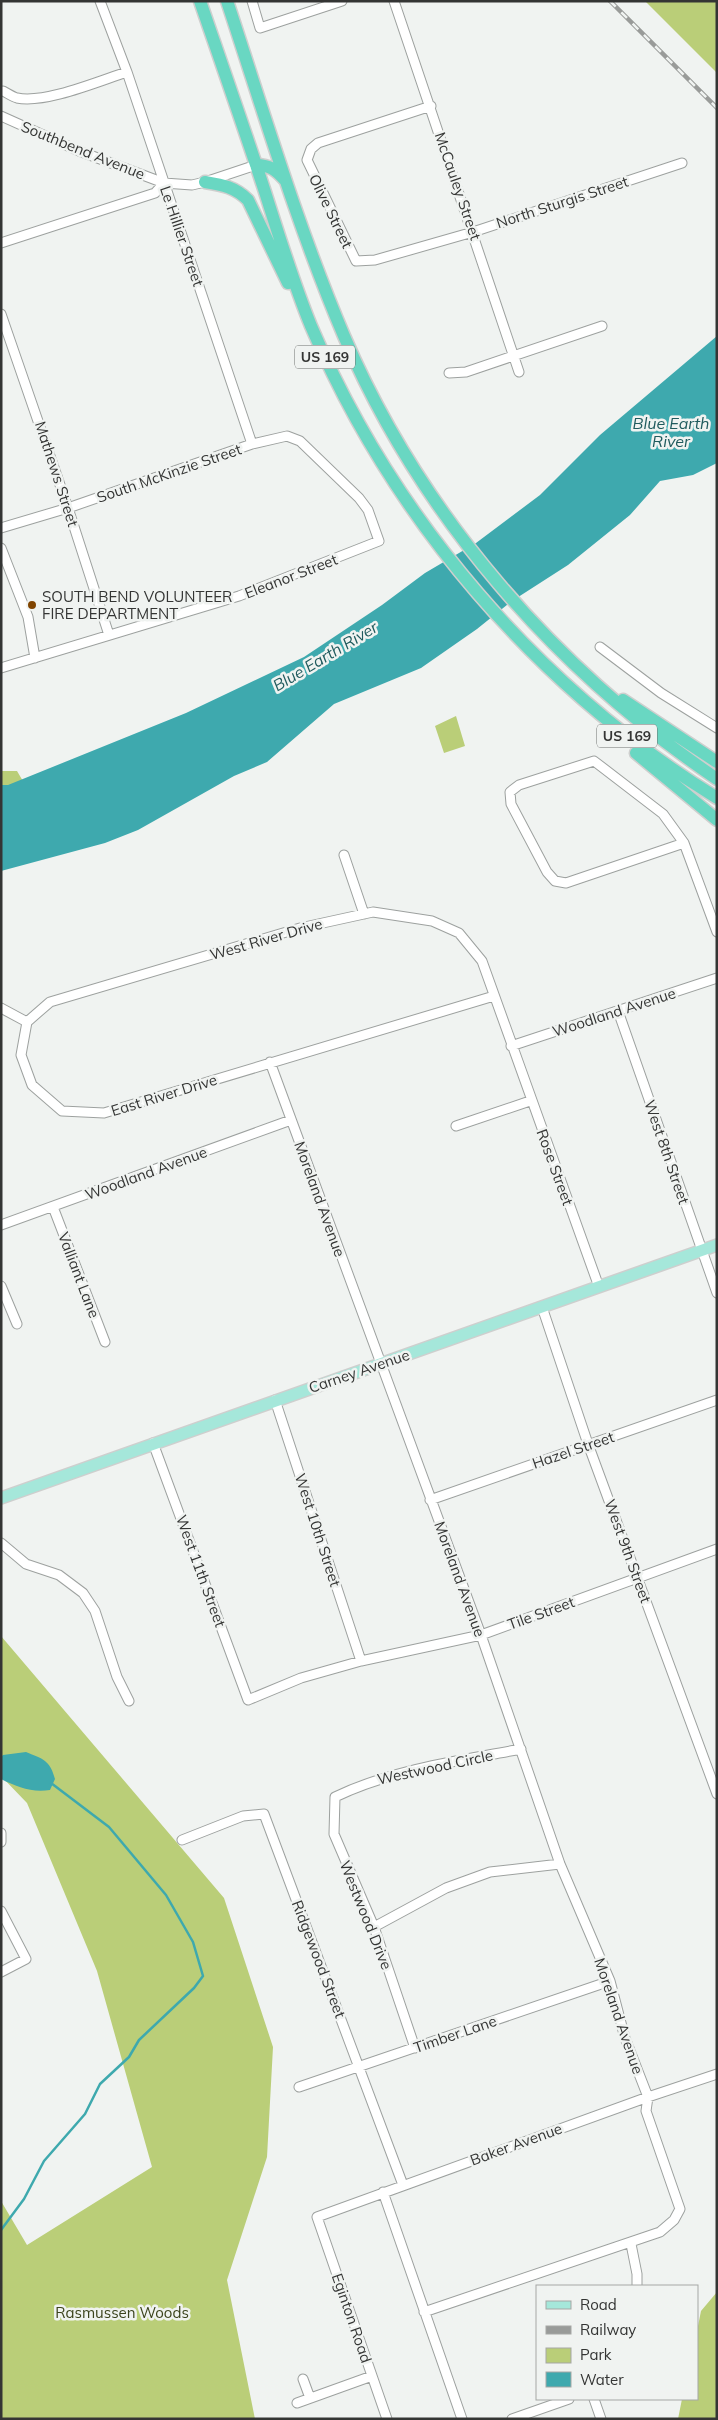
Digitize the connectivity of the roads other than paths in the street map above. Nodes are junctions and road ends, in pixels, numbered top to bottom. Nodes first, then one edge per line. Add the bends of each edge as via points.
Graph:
1 (100, 1) edge
2 (200, 1) edge
3 (227, 1) edge
4 (252, 1) edge
5 (342, 1) edge
6 (394, 1) edge
7 (127, 72) junction
8 (3, 92) dead end
9 (431, 106) junction
10 (1, 116) edge
11 (682, 163) dead end
12 (256, 164) junction
13 (205, 182) junction
14 (164, 183) junction
15 (288, 184) junction
16 (473, 232) junction
17 (1, 243) edge
18 (356, 262) joint
19 (1, 314) edge
20 (310, 324) junction
21 (602, 326) dead end
22 (515, 356) junction
23 (519, 372) dead end
24 (449, 373) dead end
25 (252, 444) junction
26 (68, 508) junction
27 (1, 528) edge
28 (379, 541) joint
29 (1, 548) edge
30 (109, 635) junction
31 (600, 647) dead end
32 (35, 658) junction
33 (1, 668) edge
34 (579, 670) junction
35 (588, 705) junction
36 (717, 728) edge
37 (717, 762) edge
38 (717, 779) edge
39 (717, 798) edge
40 (717, 820) edge
41 (684, 843) junction
42 (344, 856) dead end
43 (364, 914) junction
44 (717, 932) edge
45 (717, 978) edge
46 (494, 996) junction
47 (1, 1008) edge
48 (618, 1011) junction
49 (27, 1022) junction
50 (511, 1046) junction
51 (270, 1062) junction
52 (530, 1101) junction
53 (291, 1120) junction
54 (456, 1126) dead end
55 (53, 1207) junction
56 (1, 1225) edge
57 (717, 1245) edge
58 (702, 1251) junction
59 (1, 1286) edge
60 (599, 1287) junction
61 (717, 1293) edge
62 (542, 1307) junction
63 (17, 1324) dead end
64 (105, 1342) dead end
65 (380, 1363) junction
66 (275, 1400) junction
67 (717, 1400) edge
68 (153, 1443) junction
69 (588, 1444) junction
70 (1, 1498) edge
71 (430, 1500) junction
72 (1, 1543) edge
73 (717, 1549) edge
74 (638, 1577) junction
75 (481, 1635) junction
76 (361, 1661) junction
77 (248, 1700) joint
78 (129, 1701) dead end
79 (521, 1749) junction
80 (350, 1790) joint
81 (717, 1794) edge
82 (1, 1833) edge
83 (182, 1840) dead end
84 (1, 1842) edge
85 (560, 1864) junction
86 (1, 1911) edge
87 (374, 1927) junction
88 (1, 1972) edge
89 (610, 1980) junction
90 (415, 2048) junction
91 (360, 2067) junction
92 (717, 2074) edge
93 (299, 2087) dead end
94 (648, 2097) junction
95 (404, 2185) junction
96 (383, 2192) junction
97 (317, 2216) joint
98 (631, 2244) junction
99 (637, 2285) edge
100 (424, 2312) junction
101 (372, 2376) junction
102 (303, 2379) dead end
103 (310, 2398) junction
104 (566, 2400) edge
105 (594, 2400) edge
106 (298, 2403) dead end
107 (387, 2419) edge
108 (462, 2419) edge
109 (512, 2419) edge
110 (600, 2419) edge

1 - 7 street, Le Hillier Street
2 - 12 highway, US 169
3 - 15 highway, US 169
4 - 5 street via 260,28
6 - 9 street, McCauley Street
7 - 8 street via 40,98 17,98
7 - 14 street, Le Hillier Street
9 - 16 street, McCauley Street
9 - 18 street, Olive Street via 318,143 311,149 307,160
10 - 14 street, Southbend Avenue via 79,151
11 - 16 street, North Sturgis Street
12 - 13 street, Southbend Avenue
12 - 15 highway via 277,170
12 - 20 highway, US 169
13 - 14 street, Southbend Avenue via 192,185
13 - 20 highway via 228,185 248,200
14 - 17 street via 155,193
14 - 25 street, Le Hillier Street
15 - 34 highway, US 169 via 324,287 366,383 409,460 480,561
16 - 18 street, North Sturgis Street via 375,260
16 - 22 street, McCauley Street
19 - 26 street, Mathews Street
20 - 35 highway, US 169 via 360,425 430,532 501,619
21 - 22 street
22 - 23 street, McCauley Street
22 - 24 street via 466,372
25 - 26 street, South McKinzie Street
25 - 28 street, South McKinzie Street via 287,436 300,441 359,498 368,510
26 - 27 street, South McKinzie Street
26 - 30 street, Mathews Street
28 - 30 street, Eleanor Street via 239,596
29 - 32 street via 28,617
30 - 32 street, Eleanor Street
31 - 36 street via 653,687
32 - 33 street, Eleanor Street
34 - 37 highway
34 - 38 highway, US 169 via 641,725
35 - 39 highway, US 169 via 637,744
35 - 40 highway via 637,753
41 - 41 street via 663,814 594,761 519,785 510,792 511,804 555,881 566,883
41 - 44 street
42 - 43 street
43 - 46 street, West River Drive via 373,912 432,921 459,933 482,961
43 - 49 street, West River Drive via 300,928 50,1002
45 - 48 street, Woodland Avenue
46 - 50 street, West River Drive
46 - 51 street
47 - 49 street
48 - 50 street, Woodland Avenue
48 - 58 street, West 8th Street
49 - 51 street, East River Drive via 21,1055 32,1085 62,1111 104,1113
50 - 52 street, Rose Street
51 - 53 street, Moreland Avenue
52 - 54 street
52 - 60 street, Rose Street
53 - 55 street, Woodland Avenue
53 - 65 street, Moreland Avenue
55 - 56 street, Woodland Avenue
55 - 64 street, Valliant Lane
57 - 58 main road, Carney Avenue
58 - 60 main road, Carney Avenue
58 - 61 street, West 8th Street
59 - 63 street
60 - 62 main road, Carney Avenue
62 - 65 main road, Carney Avenue
62 - 69 street, West 9th Street
65 - 66 main road, Carney Avenue
65 - 71 street, Moreland Avenue
66 - 68 main road, Carney Avenue
66 - 76 street, West 10th Street
67 - 69 street, Hazel Street
68 - 70 main road, Carney Avenue
68 - 77 street, West 11th Street
69 - 71 street, Hazel Street
69 - 74 street, West 9th Street
71 - 75 street, Moreland Avenue
72 - 78 street via 26,1564 59,1575 83,1593 95,1611 117,1677
73 - 74 street, Tile Street
74 - 75 street, Tile Street
74 - 81 street, West 9th Street
75 - 76 street, Tile Street
75 - 79 street, Moreland Avenue
76 - 77 street, Tile Street via 301,1678
79 - 80 street, Westwood Circle via 365,1782
79 - 85 street, Moreland Avenue
80 - 87 street, Westwood Drive via 335,1796 334,1834
82 - 84 street
83 - 91 street, Ridgewood Street via 243,1816 264,1814
85 - 87 street via 490,1872 446,1888
85 - 89 street, Moreland Avenue
86 - 88 street via 26,1959
87 - 90 street, Westwood Drive
89 - 90 street, Timber Lane
89 - 94 street, Moreland Avenue via 625,2038
90 - 91 street, Timber Lane
91 - 93 street, Timber Lane
91 - 95 street, Ridgewood Street
92 - 94 street, Baker Avenue
94 - 95 street, Baker Avenue
94 - 98 street, Moreland Avenue via 646,2111 680,2209 669,2227
95 - 96 street, Baker Avenue
96 - 97 street, Baker Avenue
96 - 100 street
97 - 101 street, Eginton Road
98 - 99 street via 638,2274
98 - 100 street
100 - 108 street
101 - 103 street
101 - 107 street, Eginton Road
102 - 103 street
103 - 106 street
104 - 109 street
105 - 110 street

